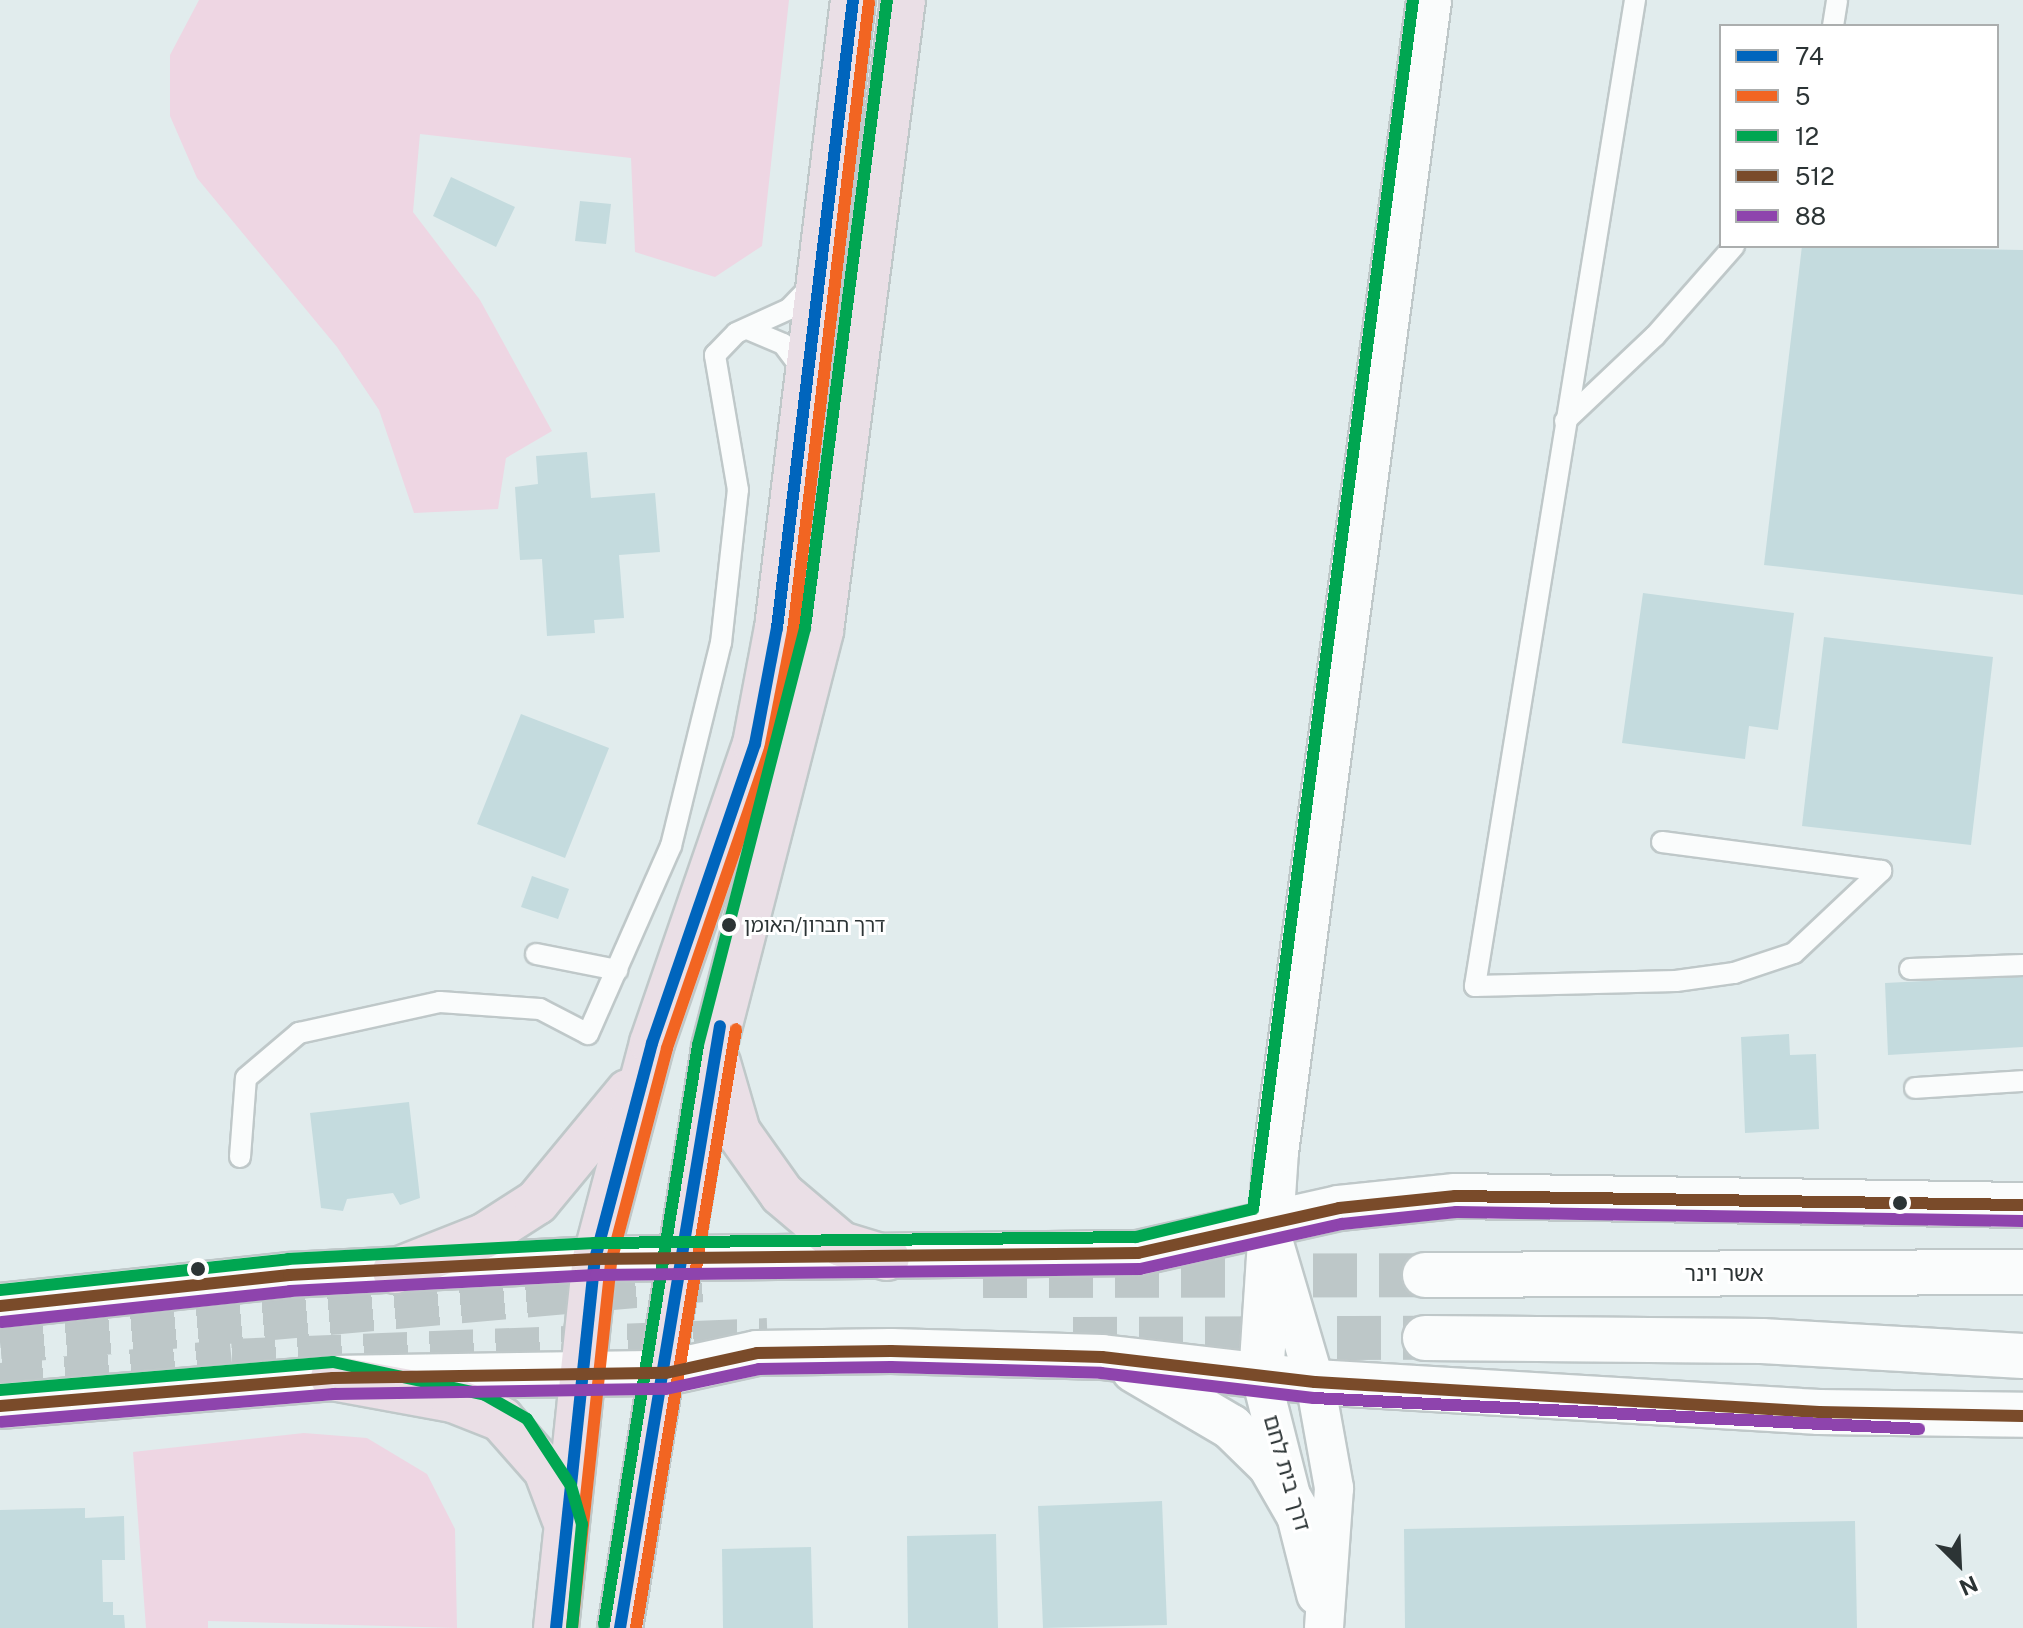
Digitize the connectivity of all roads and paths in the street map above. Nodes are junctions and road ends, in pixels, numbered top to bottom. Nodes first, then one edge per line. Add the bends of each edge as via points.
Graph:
1 (853, 0) edge
2 (903, 0) edge
3 (1429, 0) edge
4 (1635, 0) edge
5 (1837, 0) edge
6 (1833, 24) edge
7 (1732, 248) edge
8 (824, 267) junction
9 (750, 330) junction
10 (808, 391) junction
11 (1565, 421) junction
12 (1662, 842) dead end
13 (536, 954) dead end
14 (2023, 965) edge
15 (1910, 969) dead end
16 (617, 970) junction
17 (652, 1043) junction
18 (714, 1048) junction
19 (2023, 1081) edge
20 (1915, 1088) dead end
21 (240, 1157) dead end
22 (2023, 1205) edge
23 (1267, 1222) junction
24 (683, 1258) junction
25 (887, 1258) junction
26 (595, 1259) junction
27 (395, 1271) junction
28 (2023, 1272) edge
29 (1425, 1275) tunnel mouth
30 (0, 1306) edge
31 (1425, 1338) tunnel mouth
32 (2023, 1356) edge
33 (1102, 1357) junction
34 (666, 1373) junction
35 (584, 1374) junction
36 (1261, 1377) junction
37 (333, 1378) junction
38 (1315, 1382) junction
39 (0, 1406) edge
40 (2022, 1415) edge
41 (1301, 1519) junction
42 (566, 1524) junction
43 (556, 1628) edge
44 (620, 1628) edge
45 (1323, 1628) edge

1 - 8 highway
2 - 18 highway via 821,631
3 - 23 main road, דרך בית לחם
4 - 11 lane
5 - 6 lane
7 - 11 lane via 1655,336
8 - 9 lane via 789,309
8 - 10 highway
9 - 10 lane via 783,344
9 - 16 lane via 723,341 715,355 738,490 721,643 671,846
10 - 17 highway via 755,744
11 - 12 lane via 1475,986 1676,981 1734,973 1794,953 1881,871
13 - 16 lane
14 - 15 lane
16 - 21 lane via 588,1034 540,1009 440,1002 299,1033 246,1078
17 - 26 highway
17 - 27 highway via 602,1132 545,1194 484,1236
18 - 24 highway
18 - 25 highway via 738,1132 768,1178 819,1230
19 - 20 lane
22 - 23 main road via 1524,1194 1395,1200
23 - 25 main road via 1138,1253
23 - 36 main road, דרך בית לחם
23 - 38 street, דרך בית לחם
24 - 25 main road
24 - 26 main road
24 - 34 highway
26 - 27 main road
26 - 35 highway
27 - 30 main road
28 - 29 main road, אשר וינר
31 - 32 main road via 1762,1341
33 - 34 main road via 757,1353
33 - 36 main road
33 - 41 main road via 1231,1427 1270,1465
34 - 35 main road
34 - 44 highway
35 - 37 main road
35 - 42 highway
36 - 38 main road
36 - 41 street, דרך בית לחם
37 - 39 main road
37 - 42 highway via 453,1400 501,1419 546,1470
38 - 40 main road via 1819,1412
38 - 45 street, דרך בית לחם via 1334,1488
41 - 45 street, דרך בית לחם
42 - 43 highway

